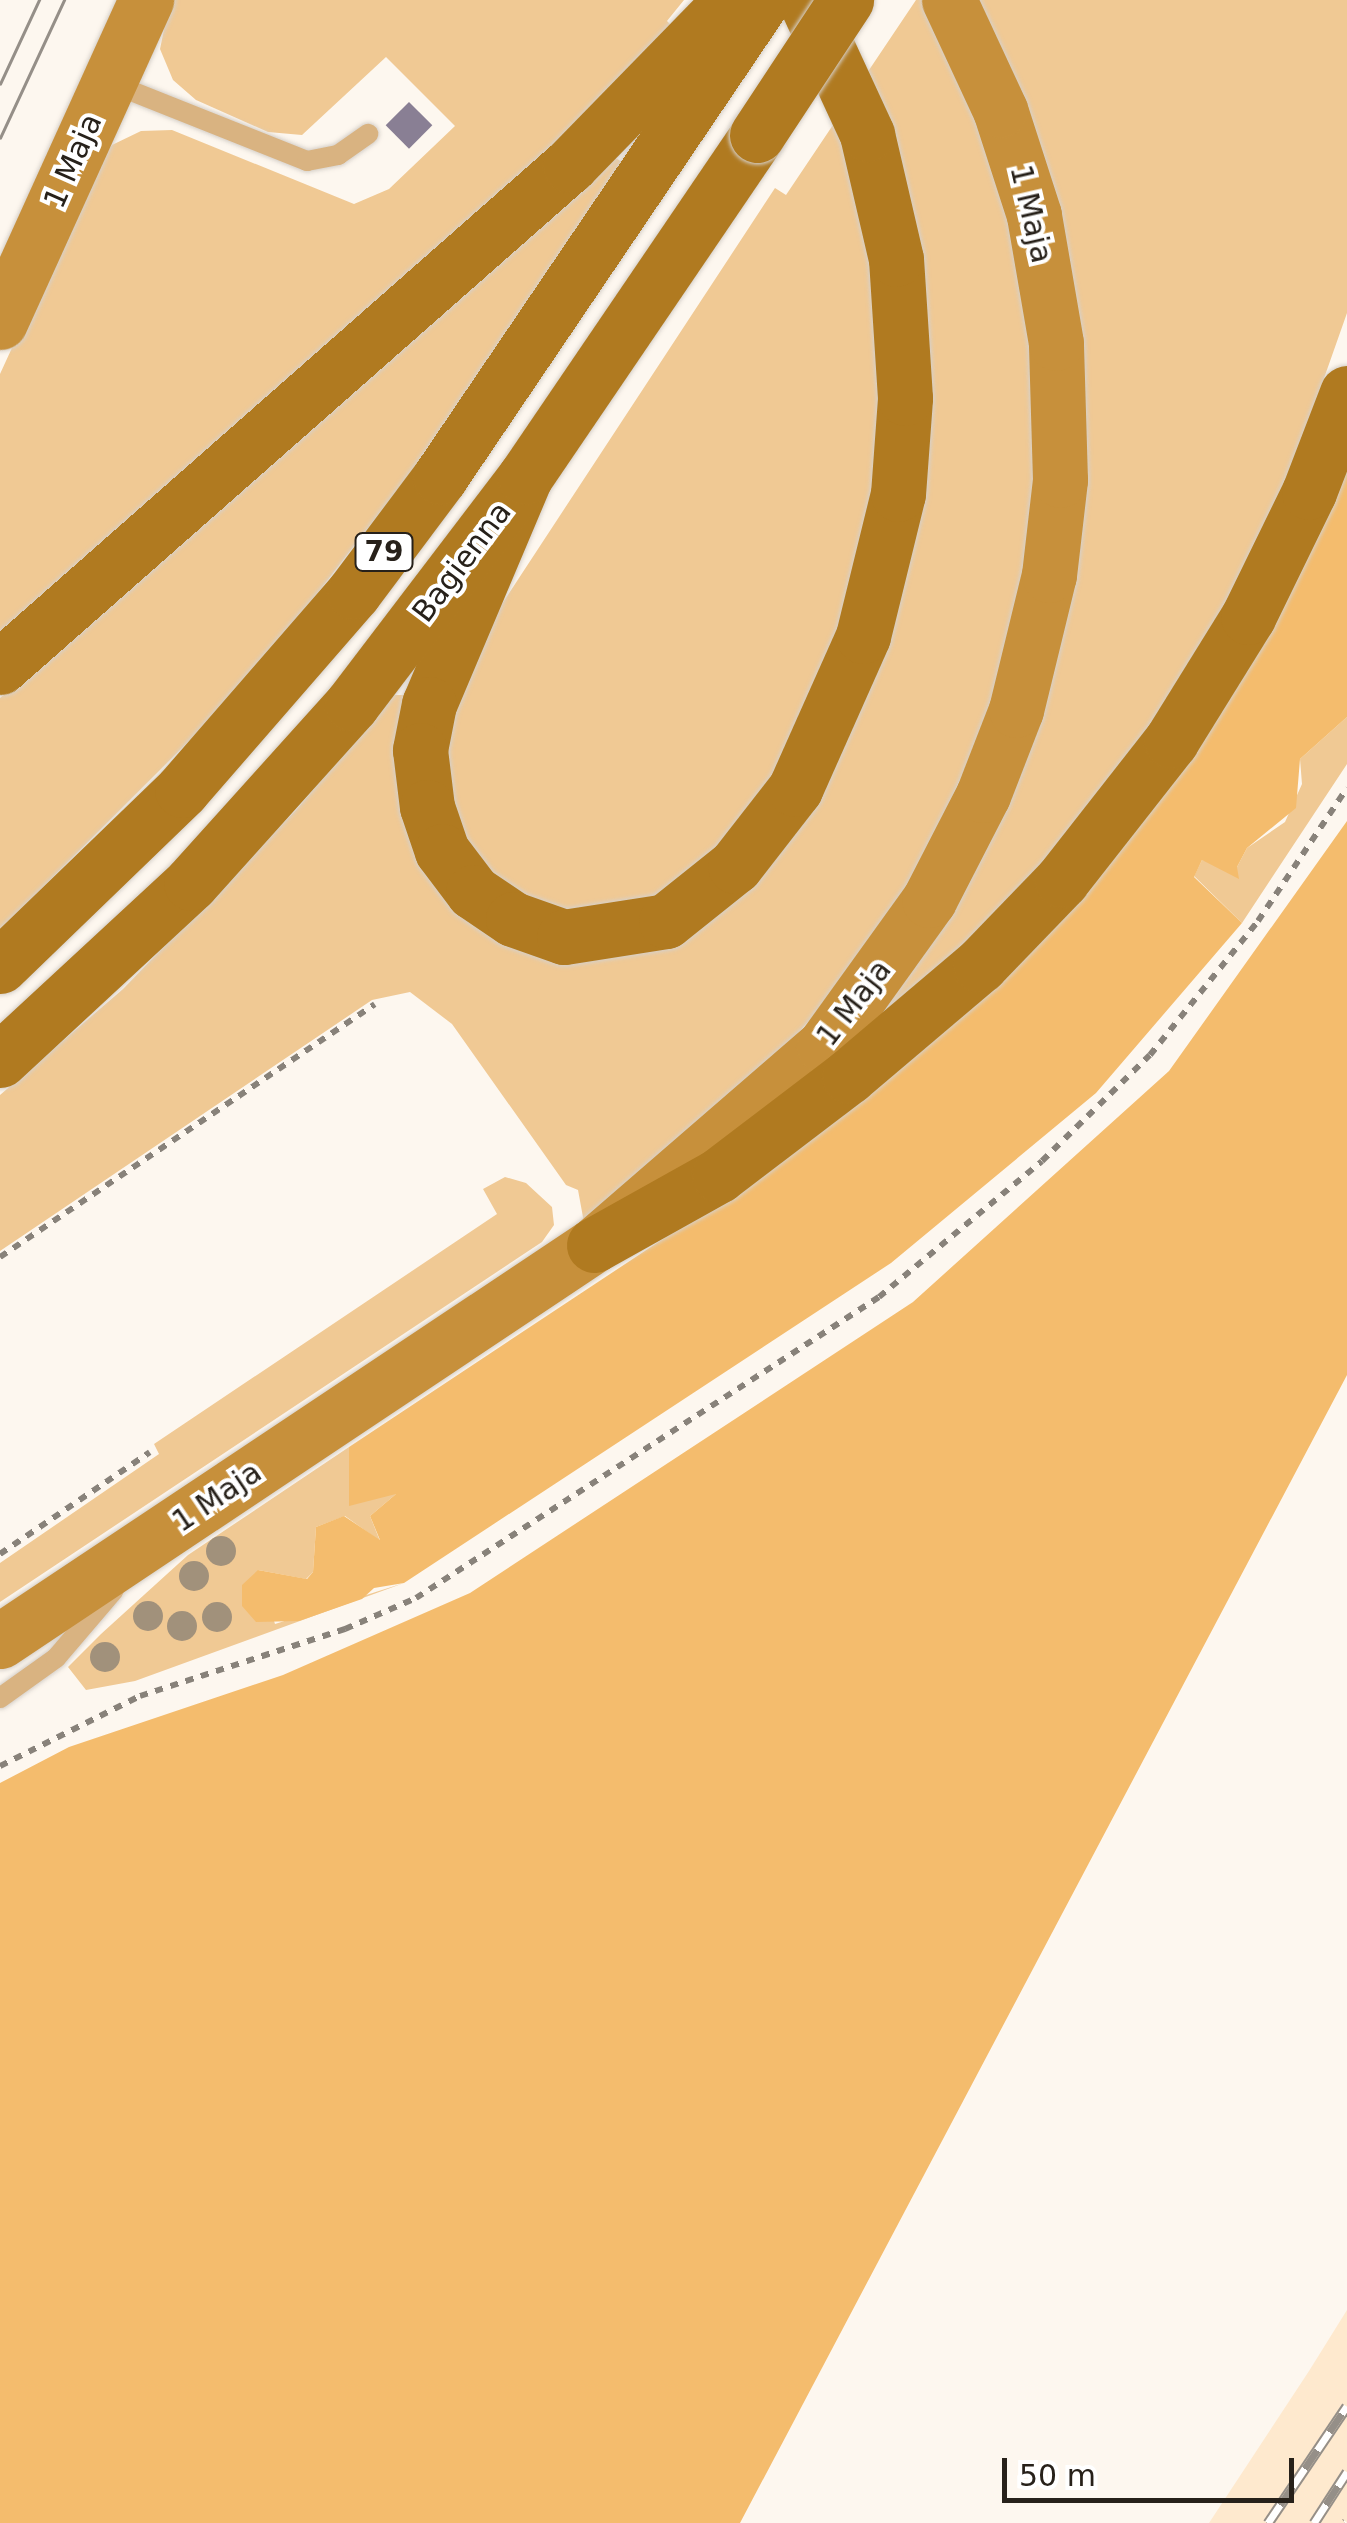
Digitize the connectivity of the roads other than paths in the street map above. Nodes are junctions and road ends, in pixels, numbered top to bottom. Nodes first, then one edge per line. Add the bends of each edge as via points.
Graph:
1 (146, 0) edge
2 (731, 0) edge
3 (763, 0) edge
4 (805, 0) edge
5 (846, 0) edge
6 (949, 0) edge
7 (688, 74) junction
8 (109, 82) junction
9 (368, 134) dead end
10 (0, 322) edge
11 (1347, 392) edge
12 (526, 477) junction
13 (0, 667) edge
14 (0, 966) edge
15 (0, 1060) edge
16 (594, 1245) junction
17 (165, 1531) junction
18 (0, 1641) edge
19 (0, 1698) edge

1 - 8 street, 1 Maja
2 - 7 main road
3 - 7 main road, 79
4 - 12 main road via 867,134 888,218 904,344 898,494 863,636 795,789 736,866 666,921 564,936 513,918 473,892 442,851 427,807 420,750 429,704
5 - 12 main road, Bagienna / 79, bridge
6 - 16 street, 1 Maja via 1018,154 1056,344 1057,517 1026,676 995,769 946,870 834,1033
7 - 13 main road via 570,165
7 - 14 main road, 79 via 440,476 308,649 133,842
8 - 9 lane via 308,161 338,156
8 - 10 street, 1 Maja
11 - 16 main road via 1309,492 1248,618 1171,741 1062,880 980,966 849,1076 719,1175
12 - 15 main road, Bagienna / 79 via 278,792 125,950
16 - 17 street, 1 Maja
17 - 18 street, 1 Maja
17 - 19 lane via 56,1658

